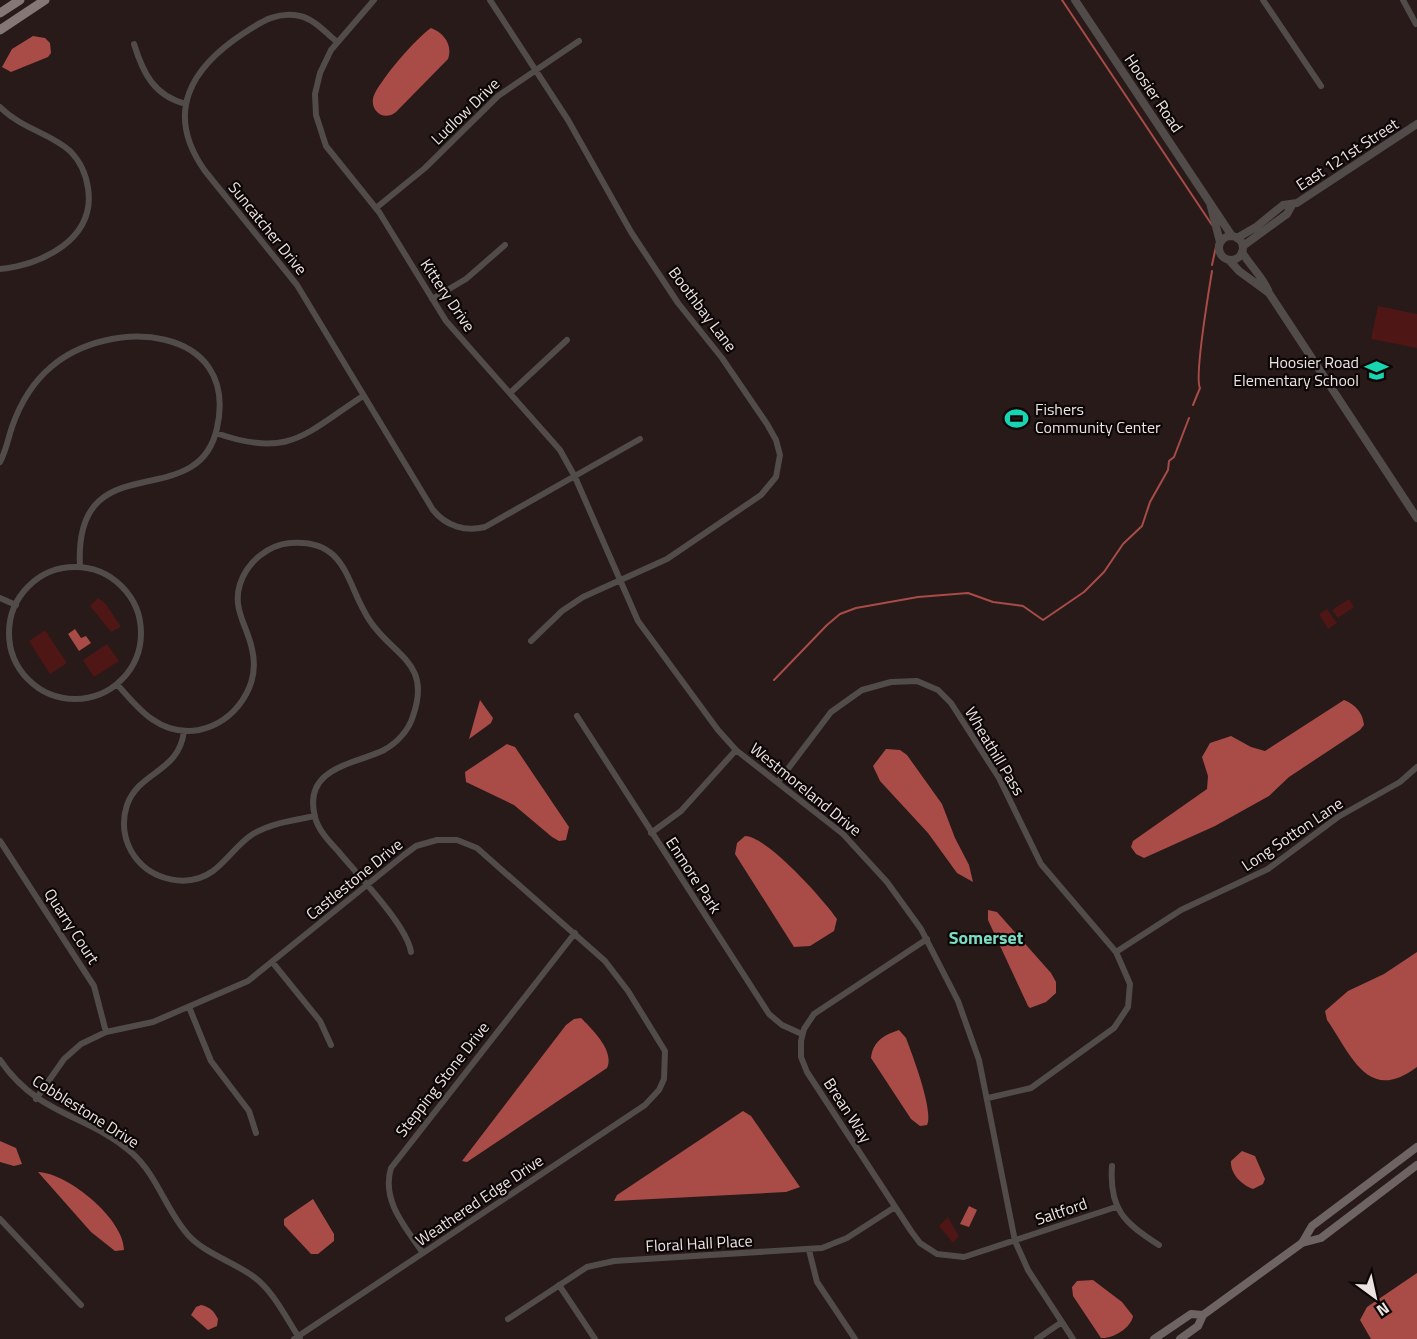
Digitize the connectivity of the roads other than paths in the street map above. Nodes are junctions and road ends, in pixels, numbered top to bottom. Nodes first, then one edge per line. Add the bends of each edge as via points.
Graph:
1 (20, 0) edge
2 (45, 0) edge
3 (374, 0) edge
4 (490, 0) edge
5 (1075, 0) edge
6 (1263, 0) edge
7 (1403, 0) edge
8 (0, 13) edge
9 (1416, 24) edge
10 (0, 30) edge
11 (579, 41) dead end
12 (337, 42) junction
13 (134, 44) dead end
14 (536, 70) junction
15 (1321, 86) dead end
16 (186, 104) junction
17 (0, 107) edge
18 (1417, 124) edge
19 (1210, 202) junction
20 (1292, 205) junction
21 (376, 208) junction
22 (1234, 237) junction
23 (1220, 242) junction
24 (505, 245) dead end
25 (1243, 249) junction
26 (1230, 261) junction
27 (0, 269) edge
28 (1269, 293) junction
29 (432, 299) junction
30 (567, 340) dead end
31 (510, 393) junction
32 (363, 396) junction
33 (216, 433) junction
34 (640, 439) dead end
35 (0, 462) edge
36 (575, 477) junction
37 (1417, 518) edge
38 (80, 567) junction
39 (619, 580) junction
40 (0, 598) edge
41 (15, 605) junction
42 (645, 633) joint
43 (531, 641) dead end
44 (117, 684) junction
45 (577, 716) dead end
46 (184, 731) junction
47 (736, 750) junction
48 (1417, 767) edge
49 (778, 782) junction
50 (315, 816) junction
51 (651, 832) junction
52 (0, 841) edge
53 (366, 885) junction
54 (575, 933) junction
55 (927, 939) junction
56 (411, 952) dead end
57 (1116, 952) junction
58 (273, 963) junction
59 (189, 1007) junction
60 (106, 1032) junction
61 (802, 1034) junction
62 (331, 1045) dead end
63 (0, 1060) edge
64 (666, 1072) joint
65 (988, 1098) junction
66 (36, 1099) junction
67 (256, 1133) dead end
68 (1417, 1147) edge
69 (1417, 1165) edge
70 (1112, 1166) dead end
71 (895, 1207) junction
72 (1116, 1207) junction
73 (0, 1219) edge
74 (1015, 1241) junction
75 (1302, 1243) junction
76 (1159, 1245) dead end
77 (809, 1250) junction
78 (423, 1253) junction
79 (559, 1285) junction
80 (81, 1305) dead end
81 (1203, 1315) junction
82 (508, 1318) dead end
83 (1062, 1322) junction
84 (297, 1338) edge
85 (595, 1339) edge
86 (855, 1339) edge
87 (1037, 1339) edge
88 (1073, 1339) edge
89 (1154, 1339) edge
90 (1180, 1339) edge

1 - 8 main road
2 - 10 main road
3 - 12 street, Kittery Drive
4 - 14 street, Boothbay Lane
5 - 19 street, Hoosier Road
6 - 15 street
7 - 9 street
11 - 14 street, Ludlow Drive
12 - 16 street, Suncatcher Drive via 304,17 270,17 211,57 196,76
12 - 21 street, Kittery Drive via 318,80 317,121 330,152
13 - 16 street via 153,85
14 - 21 street, Ludlow Drive via 498,96 425,168
14 - 39 street, Boothbay Lane via 624,222 678,303 741,385 779,448 776,477 761,495 667,559
16 - 32 street, Suncatcher Drive via 188,134 197,159 293,279
17 - 27 street via 24,126 70,151 82,169 89,193 81,227 64,246 36,261
18 - 20 street, East 121st Street
19 - 22 street, Hoosier Road
19 - 23 street, Hoosier Road
20 - 22 street, East 121st Street via 1283,205 1256,227
20 - 25 street, East 121st Street via 1287,214
21 - 29 street, Kittery Drive
22 - 23 street
22 - 25 street
23 - 26 street via 1220,254
24 - 29 street
25 - 26 street via 1239,257
25 - 28 street
26 - 28 street
28 - 37 street
29 - 31 street, Kittery Drive via 461,340
30 - 31 street
31 - 36 street, Kittery Drive via 553,440
32 - 33 street via 306,434 286,442 251,444
32 - 36 street, Suncatcher Drive via 433,510 459,527 485,527
33 - 35 street via 218,395 210,371 198,357 165,338 115,337 69,354 36,382 16,415
33 - 38 street via 204,454 184,471 123,487 96,503 82,525
34 - 36 street
36 - 39 street, Kittery Drive
38 - 41 street via 42,576
38 - 44 street via 115,580 129,594 138,612 138,652 130,670
39 - 42 street, Kittery Drive
39 - 43 street, Boothbay Lane via 572,604
40 - 41 street
41 - 44 street via 10,627 12,650 21,670 37,686 57,696 79,699
42 - 47 street, Westmoreland Drive
44 - 46 street via 151,720
45 - 51 street, Enmore Park
46 - 50 street via 174,759 140,784 125,813 129,847 150,871 180,881 200,878 255,833
46 - 50 street via 222,721 238,707 250,686 254,656 238,601 250,566 262,554 284,543 308,543 331,554 349,574 370,622 410,664 417,697 413,719 398,740 379,752 341,764 322,780 315,796
47 - 49 street, Westmoreland Drive
47 - 51 street via 681,811
48 - 57 street, Long Sotton Lane via 1400,783 1338,817 1268,869 1181,910
49 - 55 street, Westmoreland Drive via 861,852
49 - 57 street, Wheathill Pass via 827,717 850,697 898,681 930,685 948,700 996,771 1043,867
50 - 53 street via 326,836
51 - 61 street, Enmore Park via 769,1014
52 - 60 street, Quarry Court via 94,986
53 - 54 street, Castlestone Drive via 416,846 437,840 462,842 488,855
53 - 56 street via 403,931
53 - 58 street, Castlestone Drive
54 - 64 street, Castlestone Drive via 613,969 655,1031 664,1048
54 - 78 street, Stepping Stone Drive via 394,1163 388,1182 391,1201
55 - 61 street via 820,1009
55 - 65 street, Westmoreland Drive via 962,1009
57 - 65 street, Wheathill Pass via 1129,979 1130,1000 1124,1017 1042,1081 1025,1090
58 - 59 street, Castlestone Drive via 243,984
58 - 62 street via 320,1021
59 - 60 street, Castlestone Drive via 153,1022
59 - 67 street via 211,1061 249,1111
60 - 66 street, Castlestone Drive via 87,1040 67,1056
61 - 71 street, Brean Way via 801,1057 807,1072
63 - 66 street, Cobblestone Drive via 14,1080
64 - 78 street, Weathered Edge Drive via 659,1090 645,1105
65 - 74 street, Westmoreland Drive
66 - 84 street, Cobblestone Drive via 133,1154 154,1179 190,1238 262,1284
68 - 75 main road via 1312,1226
69 - 75 main road via 1321,1238
70 - 72 street
71 - 74 street, Brean Way via 920,1243 944,1256 964,1257
71 - 77 street, Floral Hall Place via 842,1241
72 - 74 street, Saltford
72 - 76 street via 1133,1228
73 - 80 street
74 - 83 street, Westmoreland Drive via 1028,1270
75 - 81 main road
77 - 79 street, Floral Hall Place via 607,1262 587,1267
77 - 86 street via 818,1282
78 - 84 street, Weathered Edge Drive
79 - 82 street, Floral Hall Place
79 - 85 street
81 - 89 main road via 1191,1314
81 - 90 main road via 1198,1326
83 - 87 street
83 - 88 street, Westmoreland Drive

